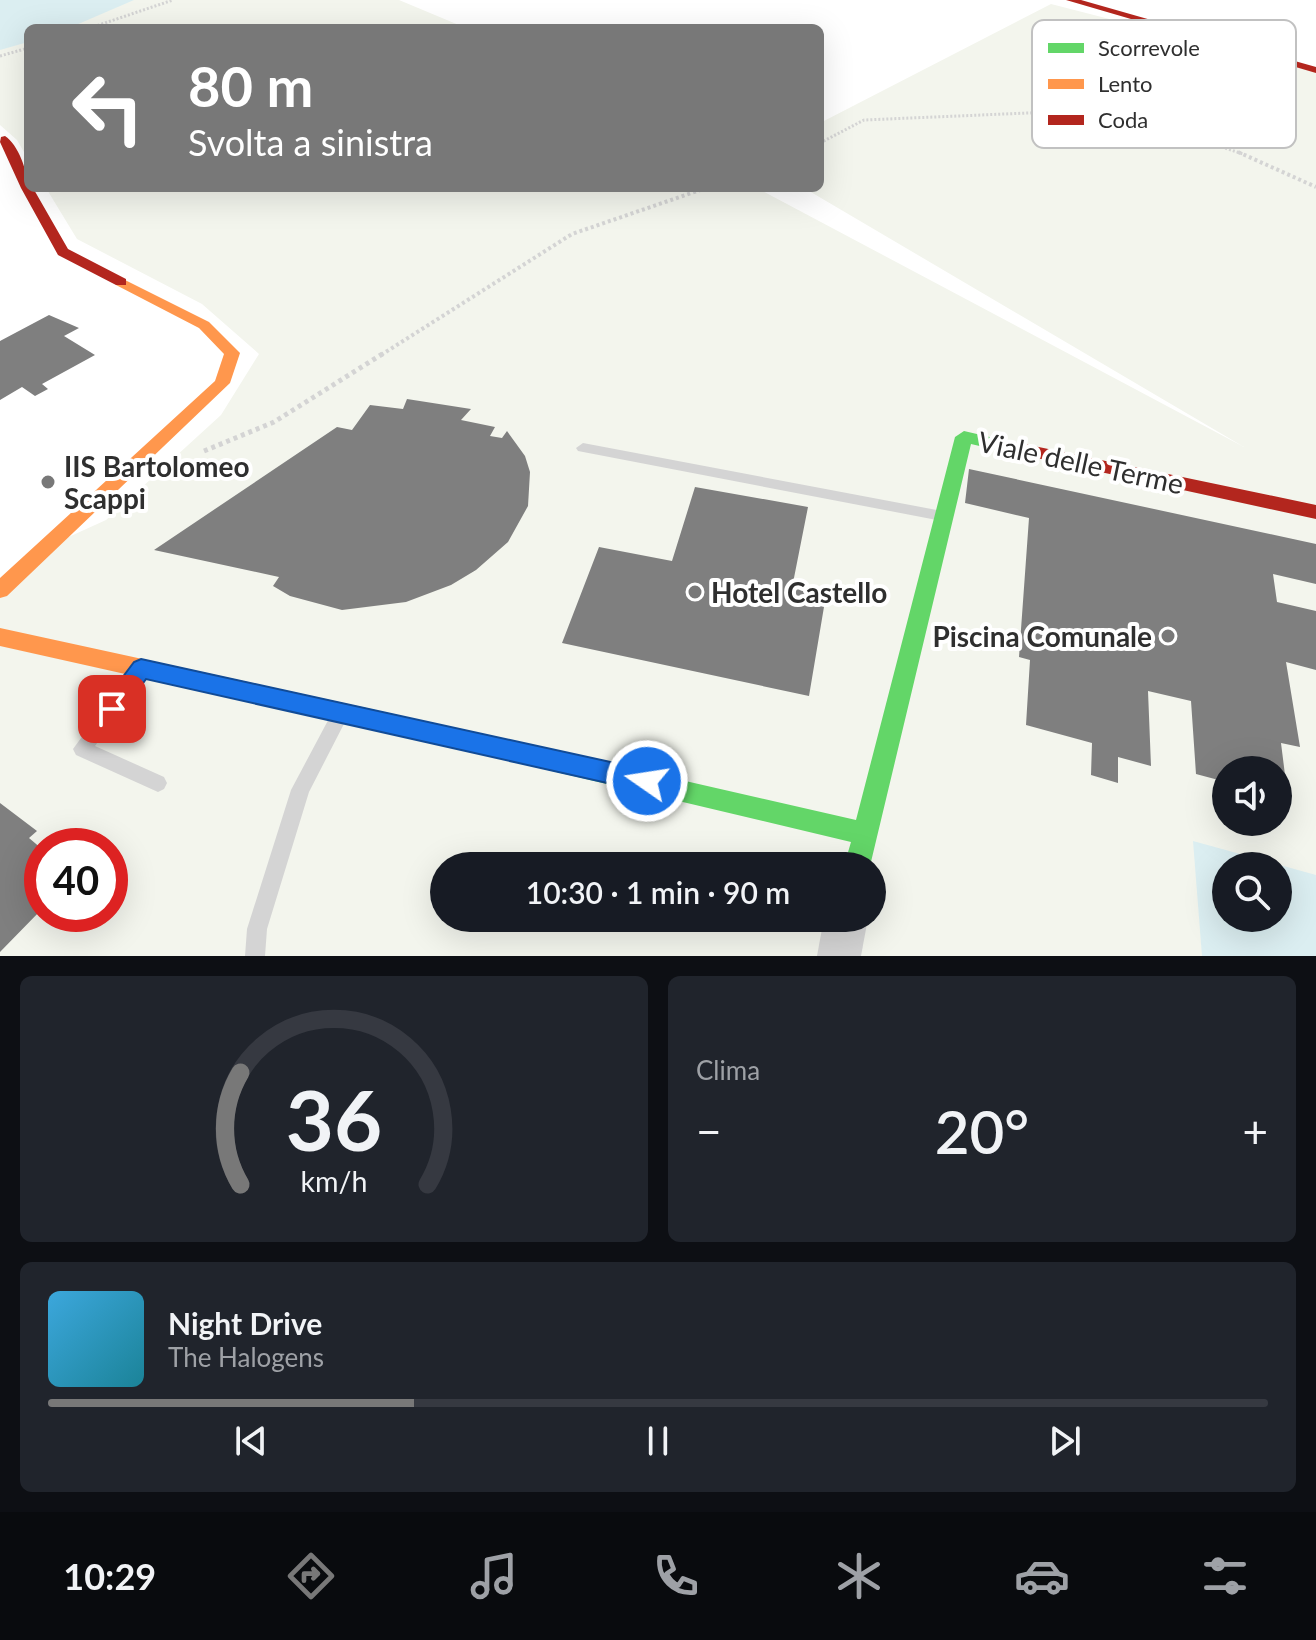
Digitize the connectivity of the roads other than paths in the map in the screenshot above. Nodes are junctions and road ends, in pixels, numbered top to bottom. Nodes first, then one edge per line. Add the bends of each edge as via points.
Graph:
1 (1071, 0) edge
2 (1141, 20) edge
3 (1296, 64) edge
4 (1316, 70) edge
5 (5, 140) dead end
6 (24, 181) edge
7 (29, 192) edge
8 (583, 448) dead end
9 (1316, 512) edge
10 (946, 517) junction
11 (0, 590) edge
12 (0, 637) edge
13 (141, 668) junction
14 (341, 712) junction
15 (158, 783) dead end
16 (863, 833) junction
17 (860, 852) edge
18 (843, 932) edge
19 (255, 956) edge
20 (839, 956) edge

1 - 2 street
3 - 4 street
5 - 6 street
7 - 11 street via 63,252 204,325 232,353 222,383
8 - 10 lane
9 - 10 street, Viale delle Terme via 964,437
10 - 16 street, Viale delle Terme
12 - 13 street
13 - 14 street
13 - 15 lane via 82,749
14 - 16 street
14 - 19 lane via 300,790 257,929
16 - 17 street, Viale delle Terme
18 - 20 street

